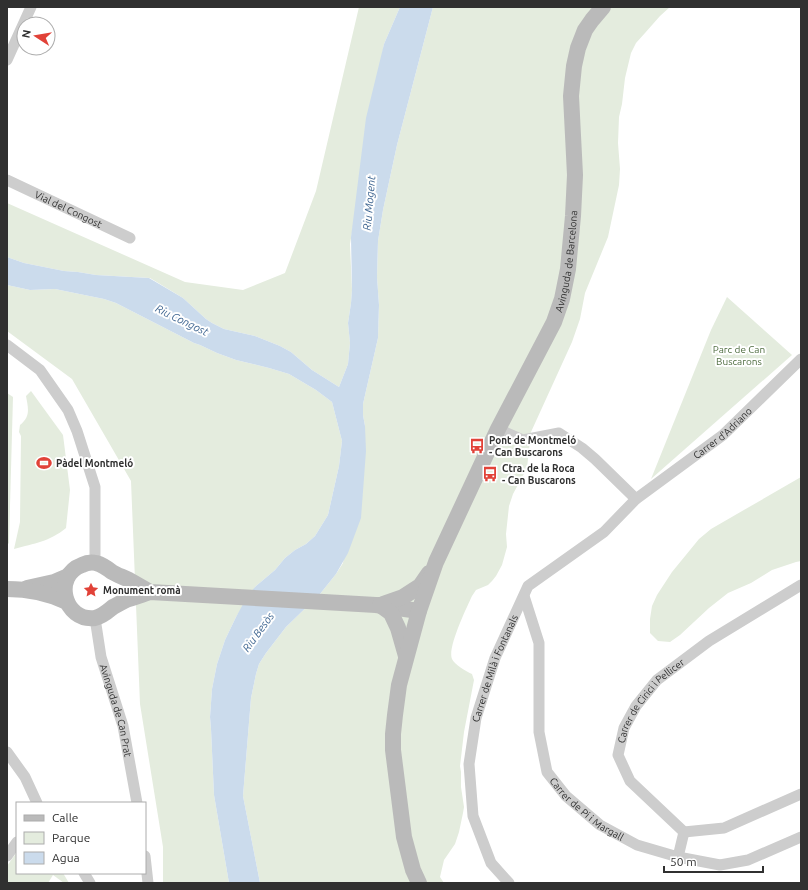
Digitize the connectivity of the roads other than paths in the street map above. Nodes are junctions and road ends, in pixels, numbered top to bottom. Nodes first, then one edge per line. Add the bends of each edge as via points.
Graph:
1 (31, 7) edge
2 (603, 7) edge
3 (7, 60) edge
4 (7, 180) edge
5 (130, 238) dead end
6 (7, 345) edge
7 (801, 359) edge
8 (498, 430) junction
9 (636, 499) junction
10 (436, 562) junction
11 (95, 563) junction
12 (112, 572) junction
13 (68, 576) junction
14 (801, 585) edge
15 (14, 589) edge
16 (150, 592) junction
17 (524, 596) junction
18 (67, 602) junction
19 (374, 605) junction
20 (113, 607) junction
21 (419, 611) junction
22 (95, 618) junction
23 (406, 656) junction
24 (7, 752) edge
25 (801, 794) edge
26 (36, 802) edge
27 (137, 802) edge
28 (684, 832) junction
29 (801, 837) edge
30 (16, 843) edge
31 (7, 856) edge
32 (678, 857) junction
33 (146, 865) edge
34 (85, 874) edge
35 (90, 883) edge
36 (148, 883) edge
37 (419, 883) edge
38 (509, 883) edge

1 - 3 street
2 - 8 street, Avinguda de Barcelona via 585,30 574,66 571,96 575,175 574,216 562,299 554,322
4 - 5 street, Vial del Congost
6 - 11 street via 40,370 68,410 77,431 95,487
7 - 9 street, Carrer d'Adriano via 723,435
8 - 9 street via 523,440 559,433 595,458
8 - 10 street, Avinguda de Barcelona
9 - 17 street, Carrer de Milà i Fontanals via 604,532 528,586
10 - 19 street via 420,586 403,597
10 - 21 street
11 - 12 street via 105,566
11 - 13 street via 78,566
12 - 16 street
12 - 20 street via 119,588
13 - 15 street via 54,582
13 - 18 street via 64,590
14 - 28 street, Carrer de Cirici i Pellicer via 709,641 657,680 636,706 624,728 618,755 630,781
15 - 18 street via 44,594
16 - 19 street
16 - 20 street
17 - 32 street, Carrer de Pi i Margall via 539,643 539,732 547,772 566,796 600,825 637,845
17 - 38 street, Carrer de Milà i Fontanals via 492,665 476,718 470,764 473,816 491,862
18 - 22 street via 80,615
19 - 21 street
19 - 23 street via 391,613
20 - 22 street via 104,615
21 - 23 street
22 - 27 street, Avinguda de Can Prat via 101,657 123,726
23 - 37 street via 399,685 393,750 404,837
24 - 26 street
25 - 28 street via 724,828
28 - 32 street
29 - 32 street, Carrer de Pi i Margall via 748,860 720,865
30 - 31 street
33 - 36 street
34 - 35 street

